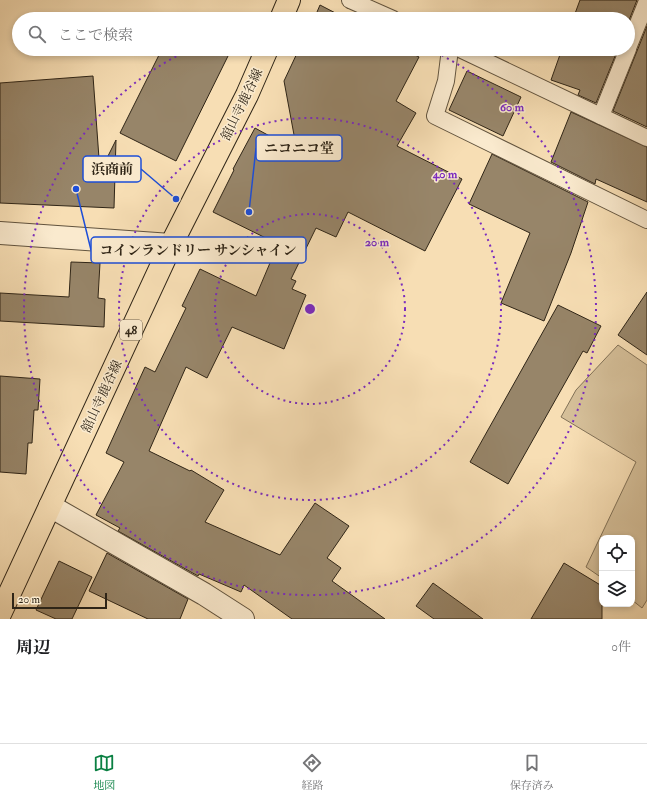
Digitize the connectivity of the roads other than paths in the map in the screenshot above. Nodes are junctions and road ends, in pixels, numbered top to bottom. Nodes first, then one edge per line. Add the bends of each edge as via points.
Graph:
1 (289, 0) edge
2 (350, 0) edge
3 (647, 1) edge
4 (283, 12) edge
5 (377, 12) edge
6 (635, 31) edge
7 (264, 56) edge
8 (449, 56) edge
9 (475, 56) edge
10 (625, 56) edge
11 (601, 116) junction
12 (647, 138) edge
13 (647, 220) edge
14 (0, 233) edge
15 (171, 244) junction
16 (50, 506) junction
17 (0, 614) edge
18 (243, 619) edge

1 - 4 main road
2 - 5 lane
3 - 6 lane
7 - 15 main road, 舘山寺鹿谷線 / 48 via 247,95
8 - 13 lane via 446,81 436,116
9 - 11 lane
10 - 11 lane
11 - 12 lane
14 - 15 street
15 - 16 main road, 舘山寺鹿谷線 / 48
16 - 17 main road, 舘山寺鹿谷線 / 48
16 - 18 street

